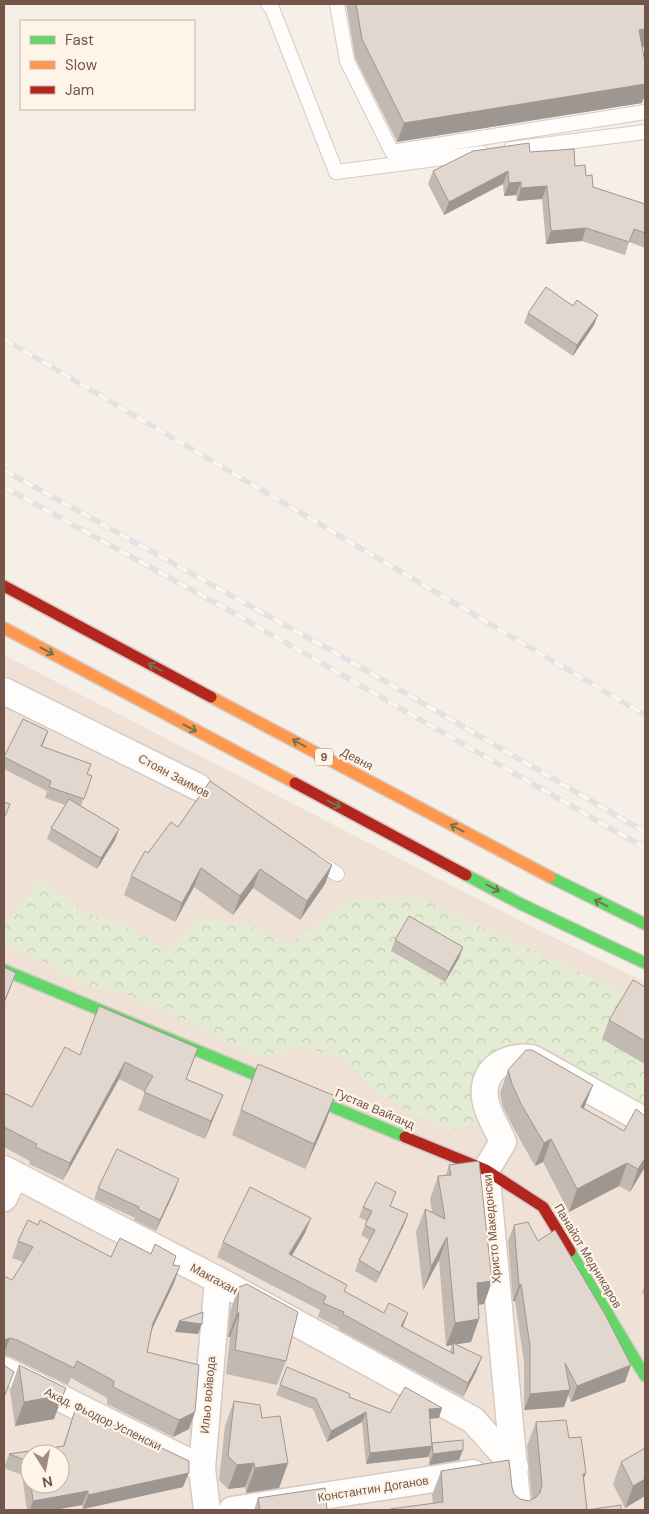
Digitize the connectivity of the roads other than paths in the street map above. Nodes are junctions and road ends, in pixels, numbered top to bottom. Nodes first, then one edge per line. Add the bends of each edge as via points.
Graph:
1 (268, 4) edge
2 (337, 4) edge
3 (645, 112) edge
4 (645, 132) edge
5 (4, 586) edge
6 (4, 628) edge
7 (4, 691) edge
8 (202, 790) edge
9 (304, 854) edge
10 (337, 874) dead end
11 (645, 924) edge
12 (645, 963) edge
13 (4, 970) edge
14 (645, 1121) edge
15 (486, 1170) junction
16 (10, 1172) edge
17 (4, 1198) edge
18 (218, 1280) junction
19 (4, 1370) edge
20 (645, 1376) edge
21 (514, 1467) junction
22 (202, 1468) junction
23 (207, 1510) edge
24 (232, 1510) edge
25 (518, 1510) edge

1 - 4 lane via 336,172
2 - 3 lane via 347,61 392,152
11 -> 5 main road, Девня / 9 via 540,872
6 -> 12 main road via 521,904
7 - 8 street, Стоян Заимов
9 - 10 lane
13 - 15 main road, Густав Вайганд
14 - 15 street, Христо Македонски via 532,1058 508,1059 498,1064 486,1083 486,1104 503,1142
15 - 20 main road, Панайот Медникаров via 542,1207
15 - 21 street, Христо Македонски
16 - 17 street
16 - 18 street, Макгахан
18 - 21 street, Макгахан via 473,1420
18 - 22 street, Ильо войвода
19 - 22 street, Акад. Фьодор Успенски
21 - 24 street, Константин Доганов
21 - 25 street, Христо Македонски
22 - 23 street, Ильо войвода

